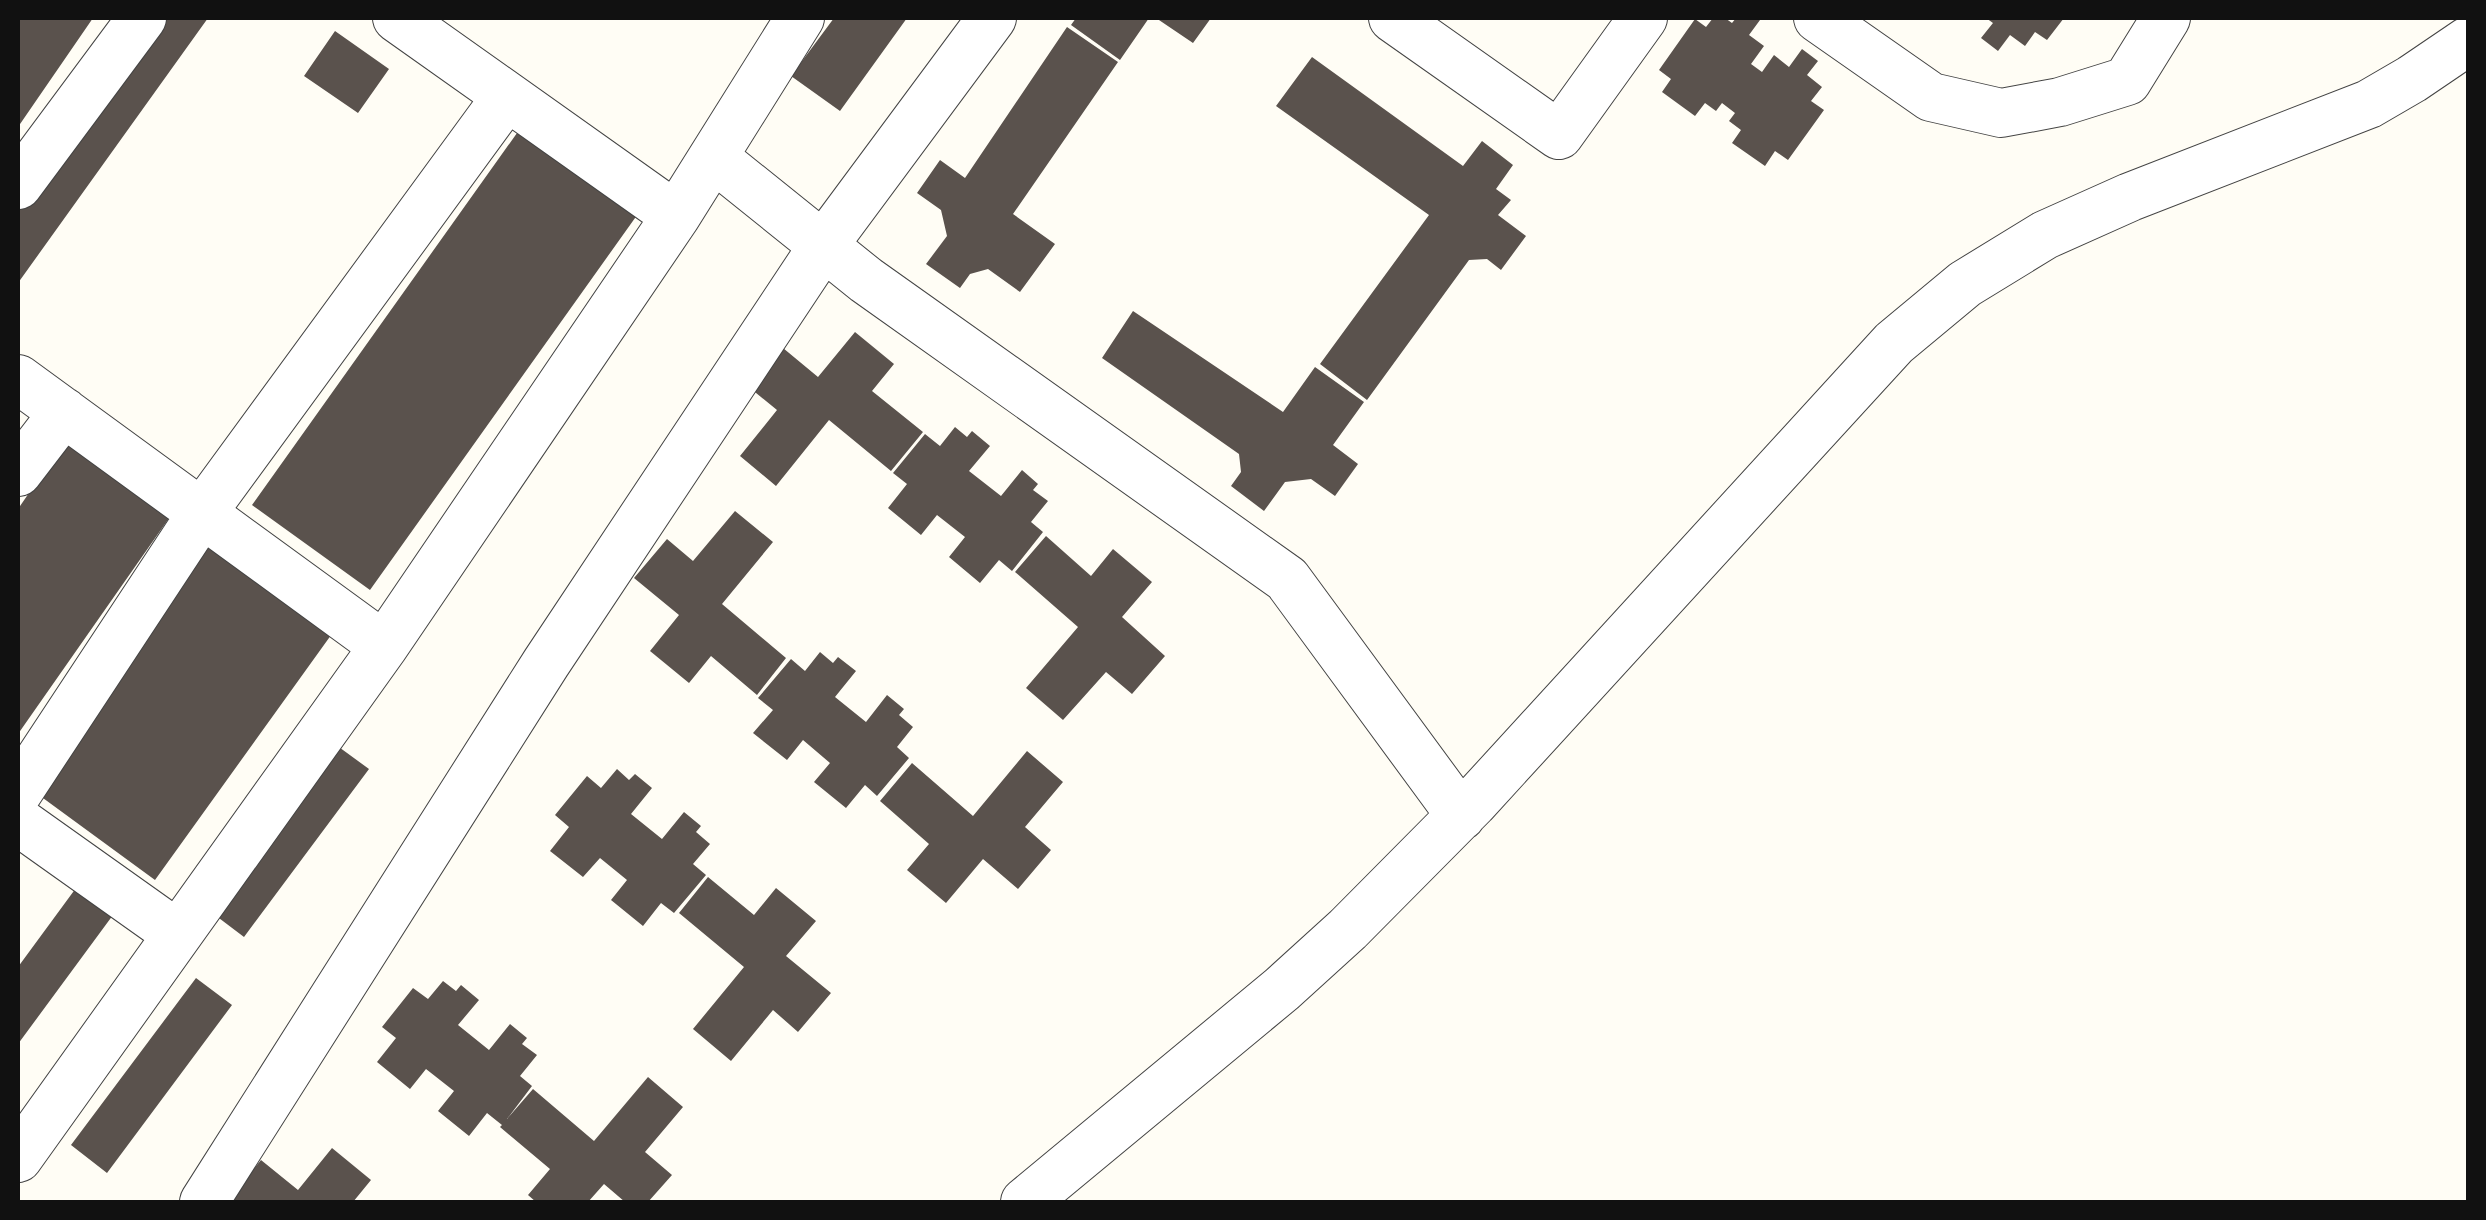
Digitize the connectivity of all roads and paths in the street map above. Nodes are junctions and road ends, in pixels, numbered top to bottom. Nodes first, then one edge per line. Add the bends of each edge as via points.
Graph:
1 (142, 18) edge
2 (397, 18) edge
3 (800, 18) edge
4 (992, 18) edge
5 (1393, 18) edge
6 (1642, 18) edge
7 (1818, 18) edge
8 (2166, 18) edge
9 (2468, 41) edge
10 (507, 96) junction
11 (713, 157) junction
12 (18, 184) edge
13 (676, 216) junction
14 (823, 246) junction
15 (18, 379) edge
16 (64, 412) junction
17 (18, 472) edge
18 (202, 513) junction
19 (384, 646) junction
20 (18, 792) edge
21 (1461, 816) junction
22 (18, 821) edge
23 (177, 934) junction
24 (18, 1158) edge
25 (204, 1202) edge
26 (1024, 1202) edge

1 - 12 street
2 - 10 street
3 - 11 street
4 - 14 street
5 - 6 street via 1559,135
7 - 8 street via 1930,97 2002,113 2127,81
9 - 21 street via 2369,104 2087,214 1965,284 1894,343
10 - 13 street
10 - 18 street
11 - 13 street
11 - 14 street
13 - 19 street
14 - 21 street via 1287,579
14 - 25 street via 546,662
15 - 16 street
16 - 17 street
16 - 18 street
18 - 19 street
18 - 20 street
19 - 23 street
21 - 26 street via 1282,989
22 - 23 street
23 - 24 street

